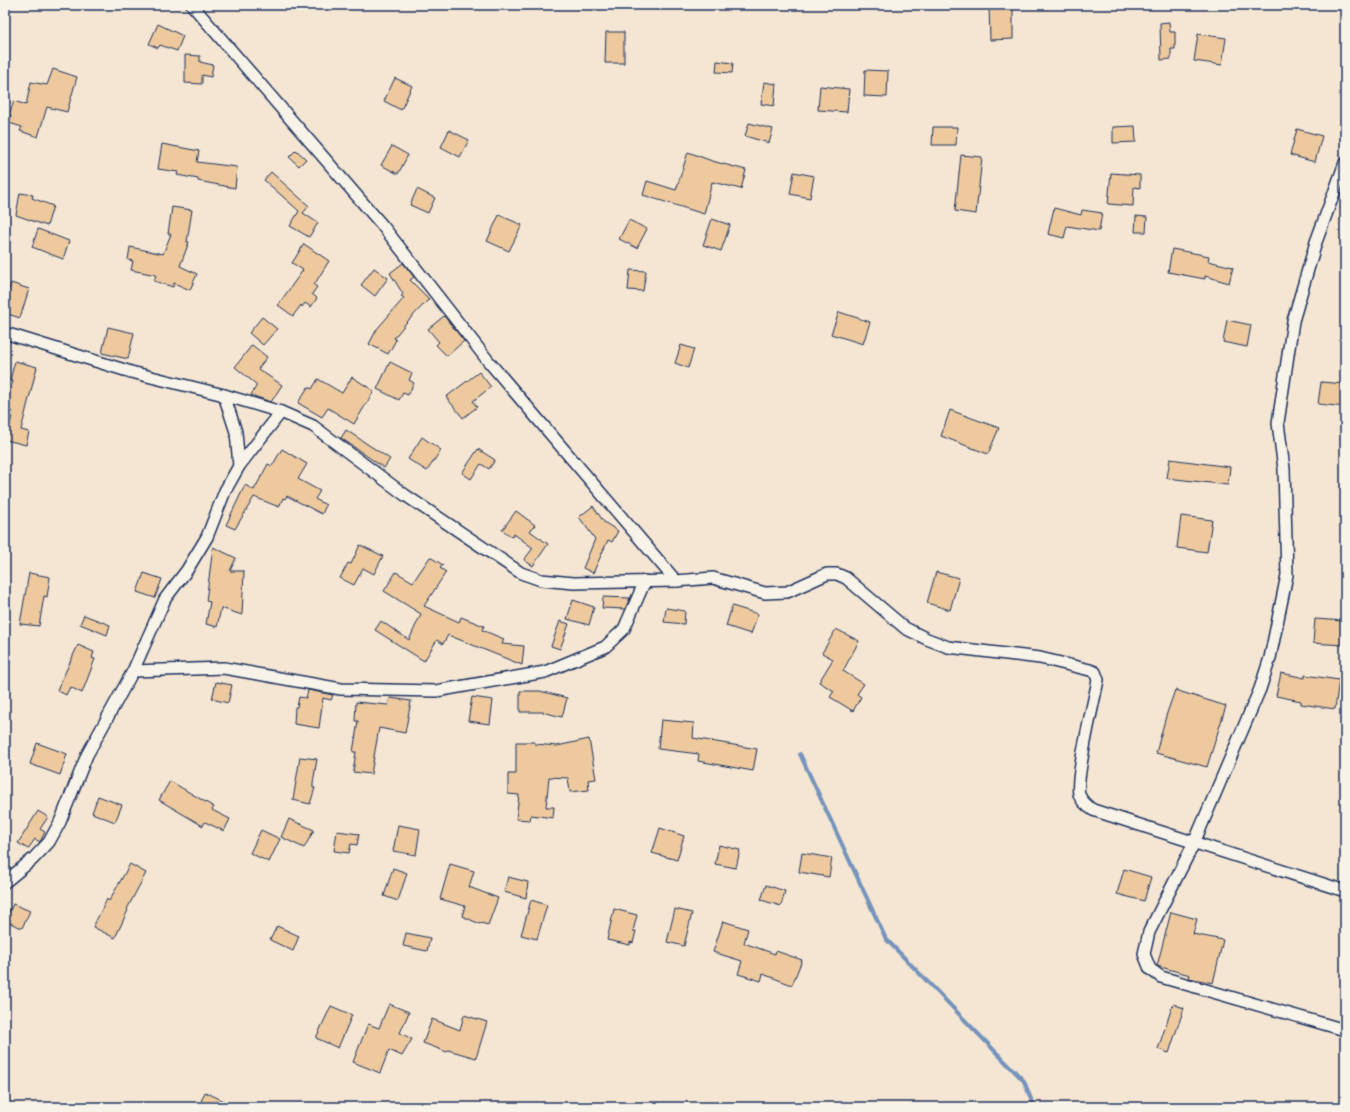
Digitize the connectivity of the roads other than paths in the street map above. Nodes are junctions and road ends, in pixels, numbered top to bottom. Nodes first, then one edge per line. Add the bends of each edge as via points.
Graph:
1 (192, 5) edge
2 (1345, 163) edge
3 (5, 333) edge
4 (224, 395) junction
5 (281, 412) junction
6 (238, 466) junction
7 (645, 581) junction
8 (676, 581) junction
9 (133, 671) junction
10 (1194, 843) junction
11 (5, 882) edge
12 (1345, 891) edge
13 (1345, 1030) edge

1 - 8 street via 377,219 489,362
2 - 10 street via 1316,242 1293,321 1278,423 1284,469 1287,575 1270,658 1260,689
3 - 4 street via 131,372
4 - 5 street
4 - 6 street via 236,432
5 - 6 street
5 - 7 street via 313,426 405,494 521,573 541,580 558,582
6 - 9 street via 207,537 165,599
7 - 8 street
7 - 9 street via 624,629 605,647 545,672 444,689 341,689 224,668
8 - 10 street via 713,578 765,593 787,592 827,574 837,574 846,578 905,628 948,647 1040,658 1095,672 1098,680 1080,774 1079,793 1084,803 1093,810
9 - 11 street via 87,755 60,822 49,842 34,859
10 - 12 street
10 - 13 street via 1148,932 1144,954 1150,969 1161,977

